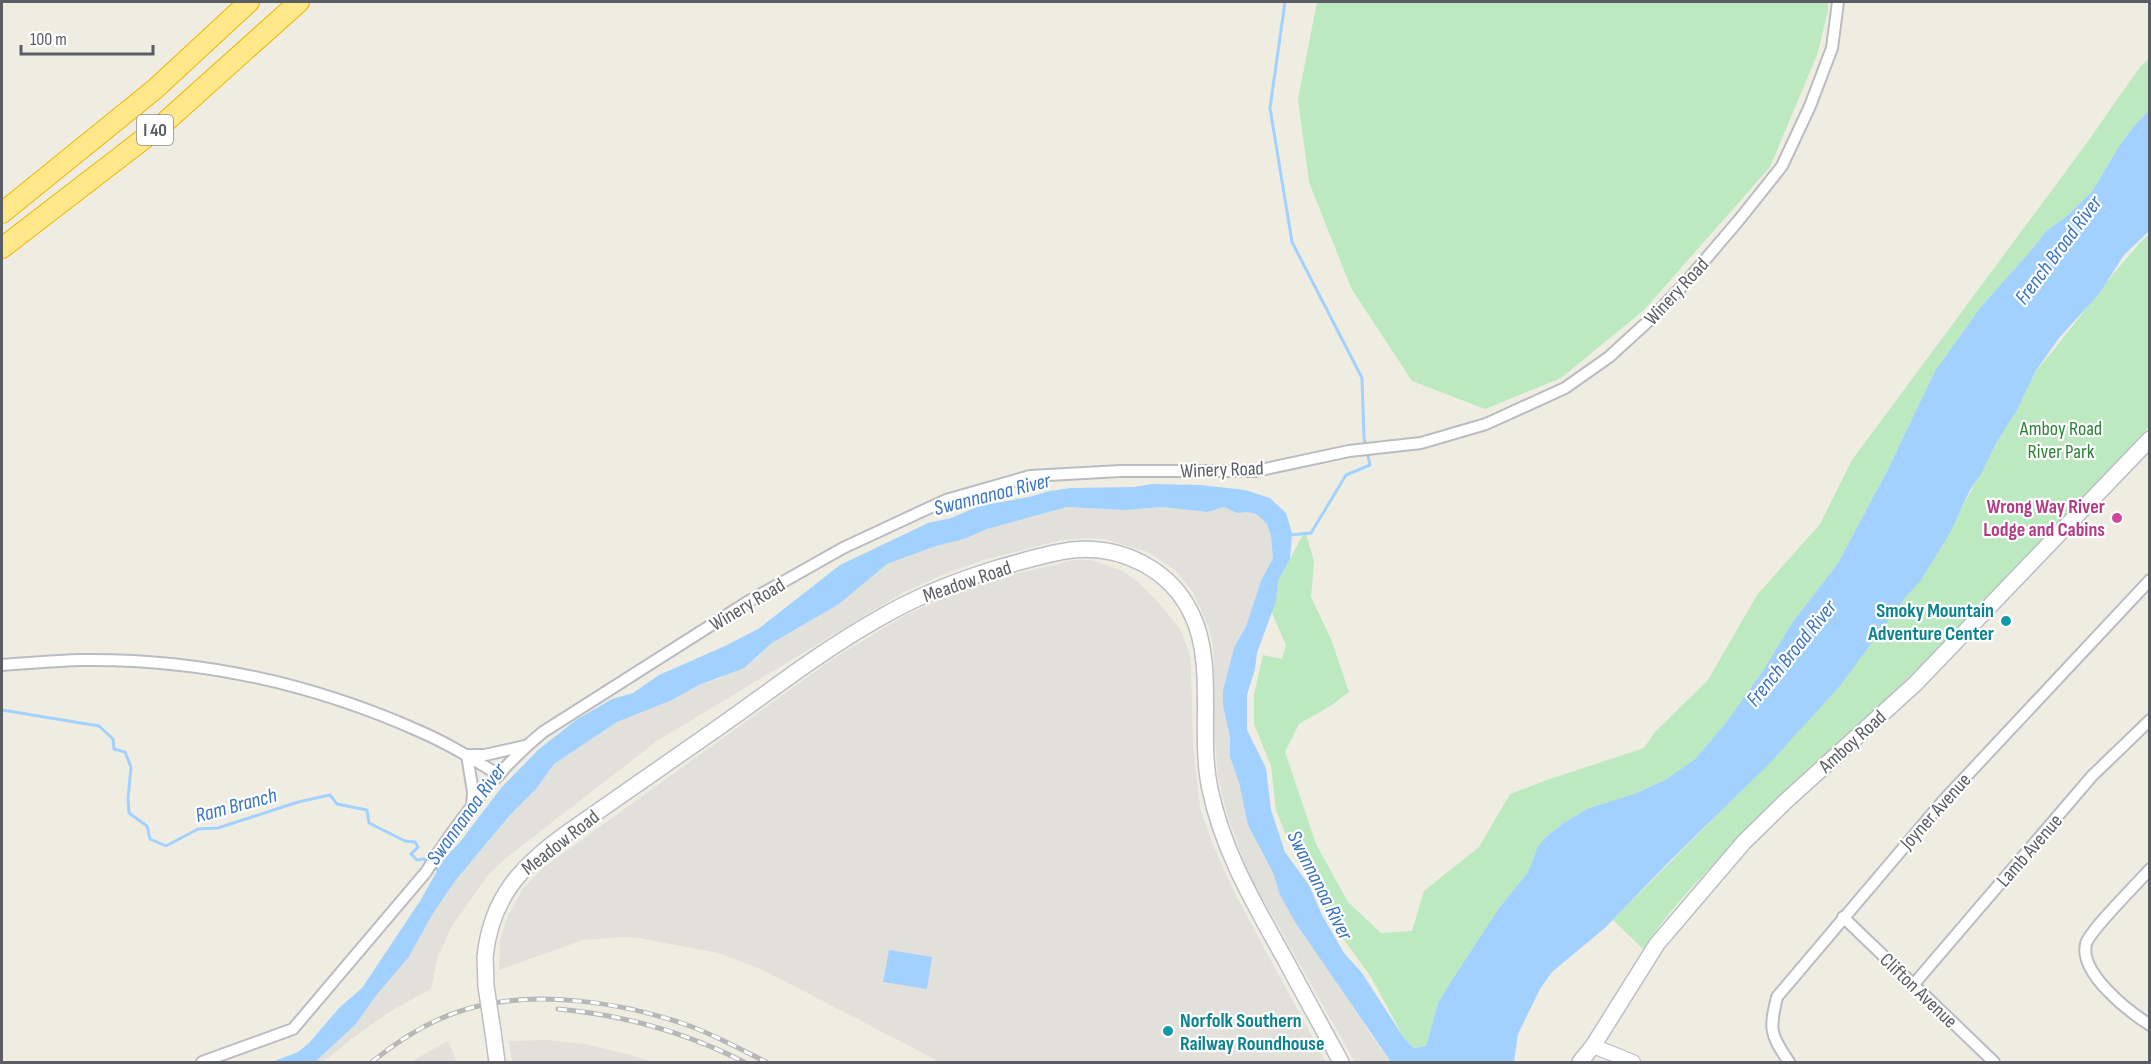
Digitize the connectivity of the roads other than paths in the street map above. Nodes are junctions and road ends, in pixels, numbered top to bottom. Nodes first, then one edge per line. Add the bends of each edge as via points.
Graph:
1 (249, 2) edge
2 (299, 2) edge
3 (1838, 2) edge
4 (2, 213) edge
5 (2, 248) edge
6 (2150, 439) edge
7 (2150, 580) edge
8 (2, 665) edge
9 (2150, 720) edge
10 (525, 746) junction
11 (467, 756) junction
12 (499, 775) junction
13 (472, 807) junction
14 (2150, 869) edge
15 (1843, 917) junction
16 (1914, 984) junction
17 (2150, 1025) edge
18 (1593, 1046) junction
19 (202, 1062) edge
20 (497, 1062) edge
21 (1341, 1062) edge
22 (1580, 1062) edge
23 (1633, 1062) edge
24 (1788, 1062) edge
25 (1994, 1062) edge

1 - 4 highway, I 40 via 155,89
2 - 5 highway, I 40 via 163,124
3 - 10 street, Winery Road via 1832,48 1782,166 1655,315 1609,357 1565,388 1486,424 1421,443 1349,451 1256,471 1120,471 1030,476 946,500 843,548 749,601
6 - 18 main road, Amboy Road via 1915,684 1744,842 1657,944
7 - 15 street, Joyner Avenue via 1943,801
8 - 11 street via 80,660 167,664 251,676 302,687 420,731
9 - 16 street, Lamb Avenue via 2092,776
10 - 11 street
10 - 12 street, Winery Road
11 - 12 street
11 - 13 street
12 - 13 street, Winery Road
13 - 19 street, Winery Road via 426,872 293,1029
14 - 17 street via 2095,930 2085,952 2097,978
15 - 16 street, Clifton Avenue
15 - 24 street, Joyner Avenue via 1777,997 1771,1020 1773,1040
16 - 25 street, Clifton Avenue
18 - 22 main road, Amboy Road
18 - 23 street
20 - 21 main road, Meadow Road, bridge via 485,957 499,903 531,861 852,635 921,596 976,575 1057,552 1100,550 1130,557 1156,571 1181,596 1194,619 1204,656 1206,770 1219,825 1246,890

